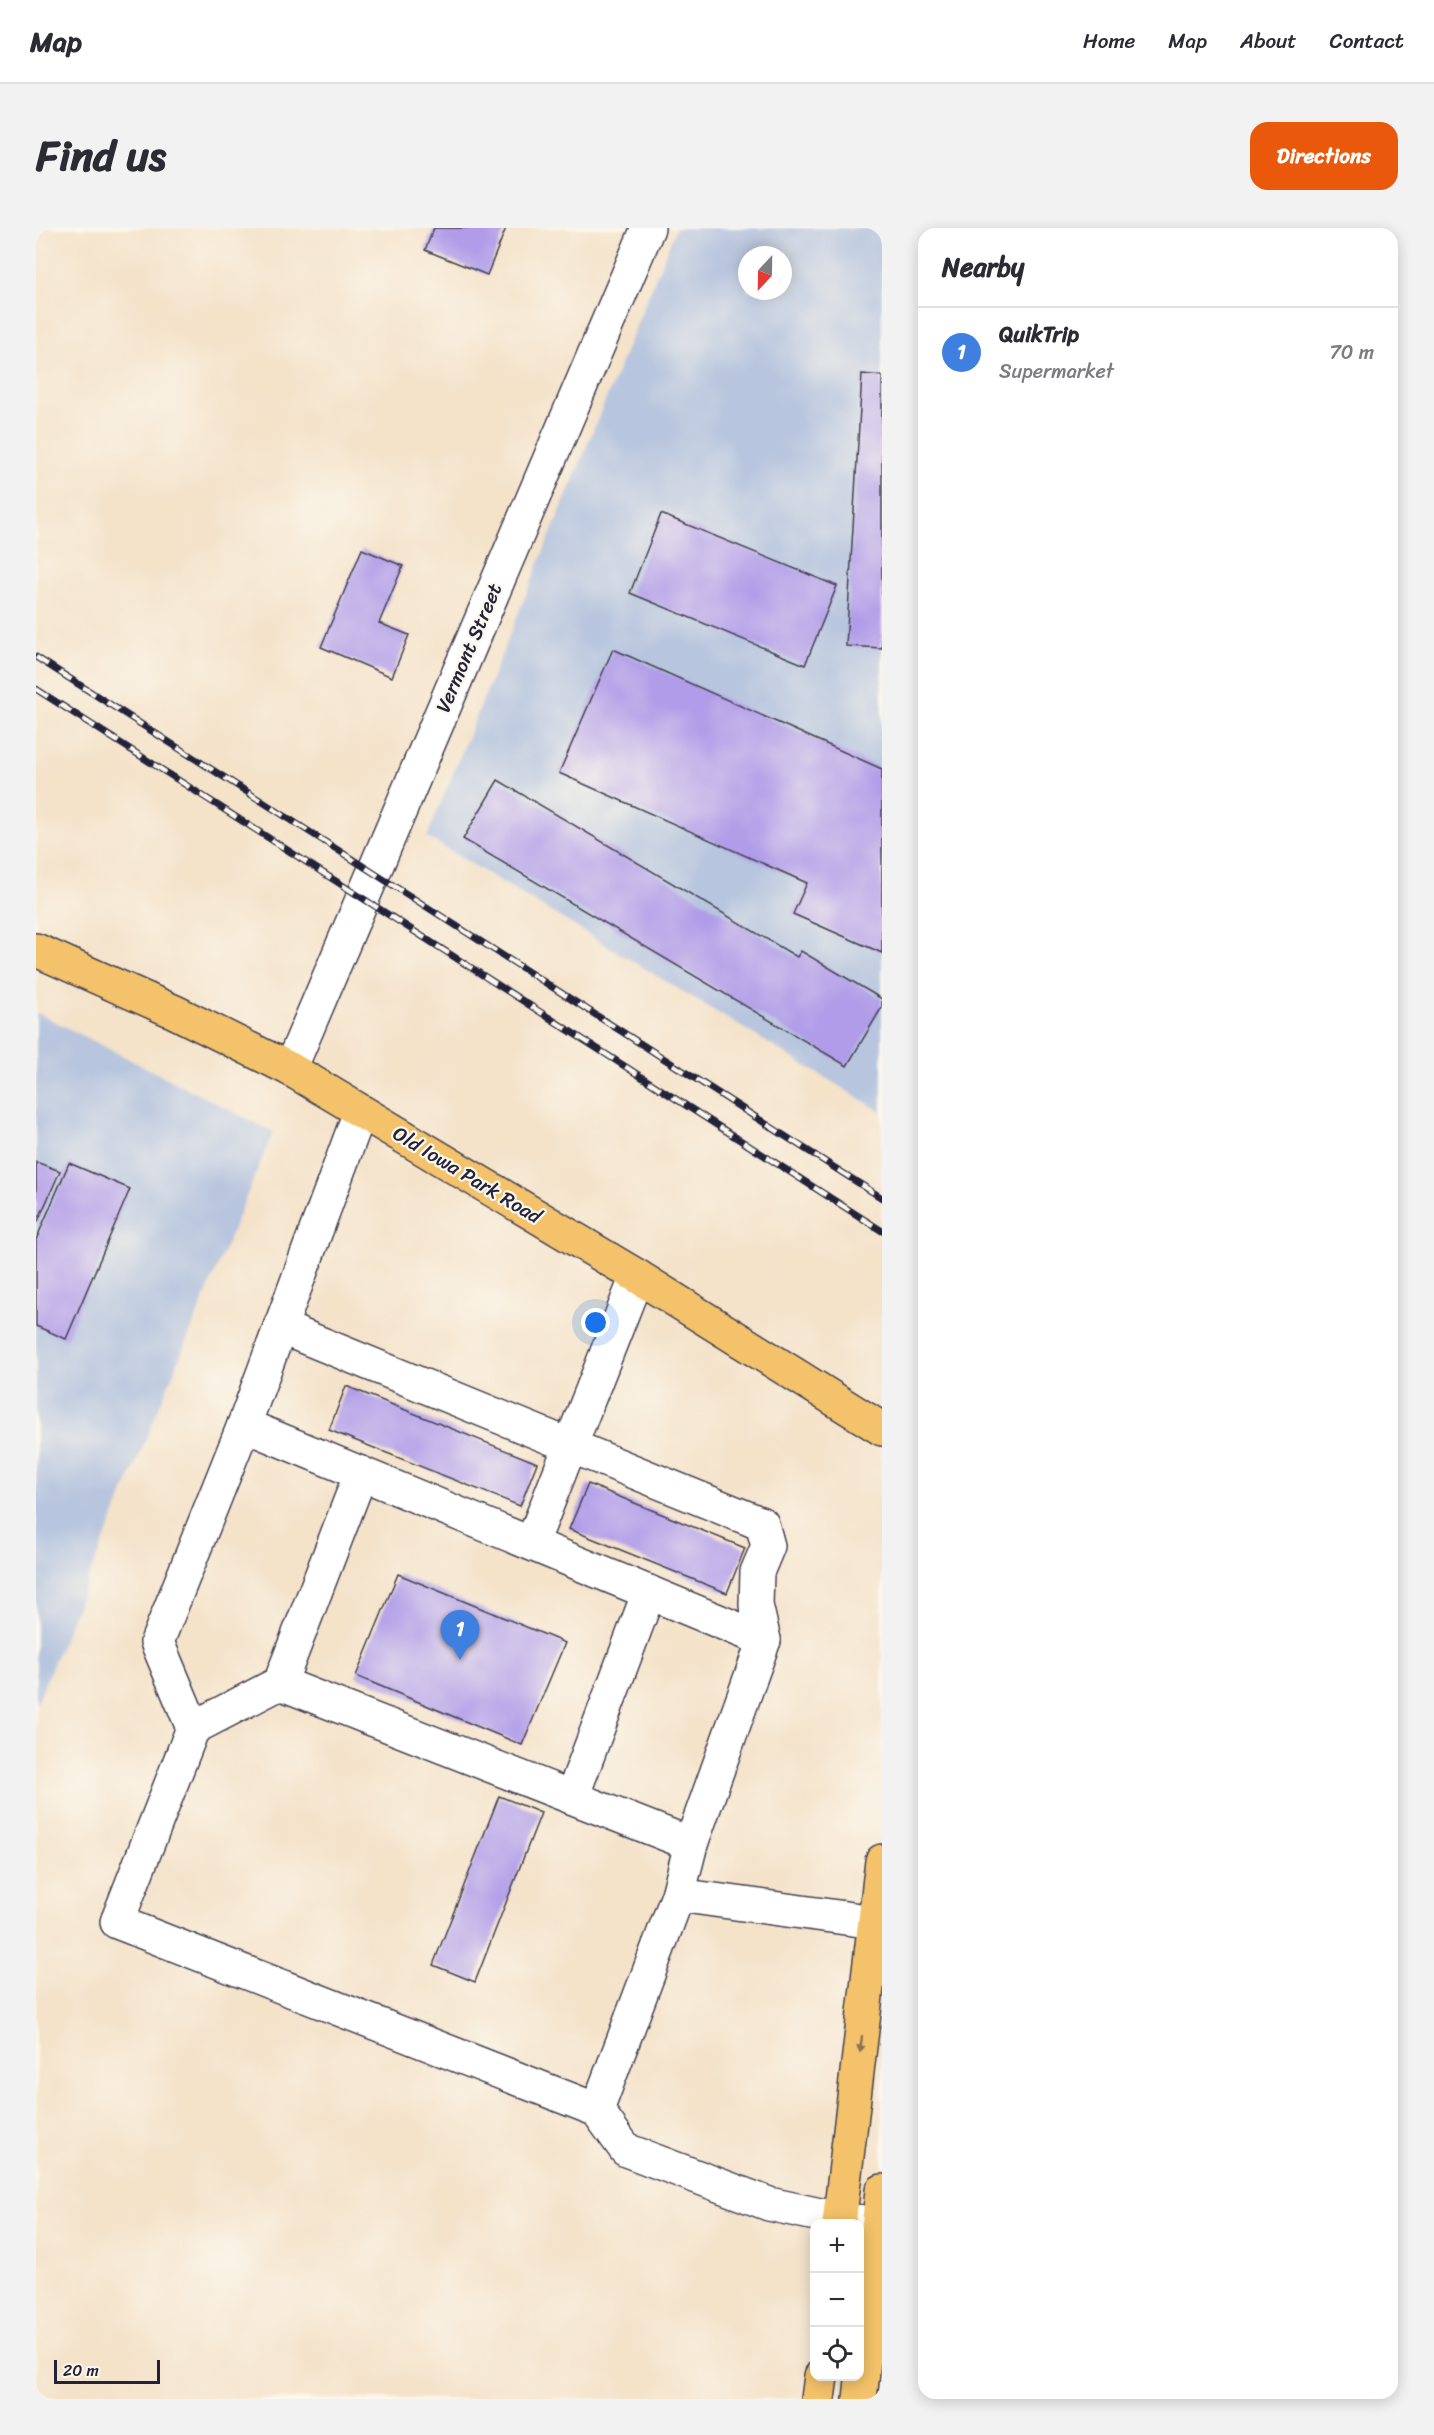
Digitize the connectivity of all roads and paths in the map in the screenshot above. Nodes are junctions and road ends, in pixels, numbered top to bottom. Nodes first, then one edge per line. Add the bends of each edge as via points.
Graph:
1 (648, 228) edge
2 (36, 950) edge
3 (290, 1069) junction
4 (360, 1112) junction
5 (638, 1276) junction
6 (280, 1327) junction
7 (244, 1425) junction
8 (882, 1429) edge
9 (571, 1446) junction
10 (361, 1473) junction
11 (532, 1544) junction
12 (649, 1592) junction
13 (764, 1640) junction
14 (280, 1683) junction
15 (193, 1728) junction
16 (572, 1797) junction
17 (691, 1844) junction
18 (882, 1861) edge
19 (678, 1895) junction
20 (878, 1922) edge
21 (597, 2109) junction
22 (882, 2191) edge
23 (831, 2219) edge
24 (839, 2219) edge
25 (864, 2223) edge
26 (878, 2224) junction
27 (820, 2381) edge
28 (818, 2399) edge
29 (860, 2399) edge

1 - 3 street, Vermont Street
2 - 3 main road, Old Iowa Park Road
3 - 4 main road, Old Iowa Park Road
4 - 5 main road, Old Iowa Park Road
4 - 6 street
5 - 8 main road, Old Iowa Park Road
5 - 9 street
6 - 7 street
6 - 9 street
7 - 10 street
7 - 15 street via 157,1642
9 - 11 street
9 - 13 street via 762,1524 768,1546 757,1572 756,1605
10 - 11 street
10 - 14 street
11 - 12 street
12 - 13 street
12 - 16 street
13 - 17 street
14 - 15 street
14 - 16 street
15 - 21 street via 117,1922
16 - 17 street
17 - 19 street
18 - 20 main road
19 - 20 street
19 - 21 street
20 -> 24 main road
21 - 23 street via 626,2150 770,2204
22 - 26 main road
25 - 26 street
26 - 29 main road
27 - 28 main road

